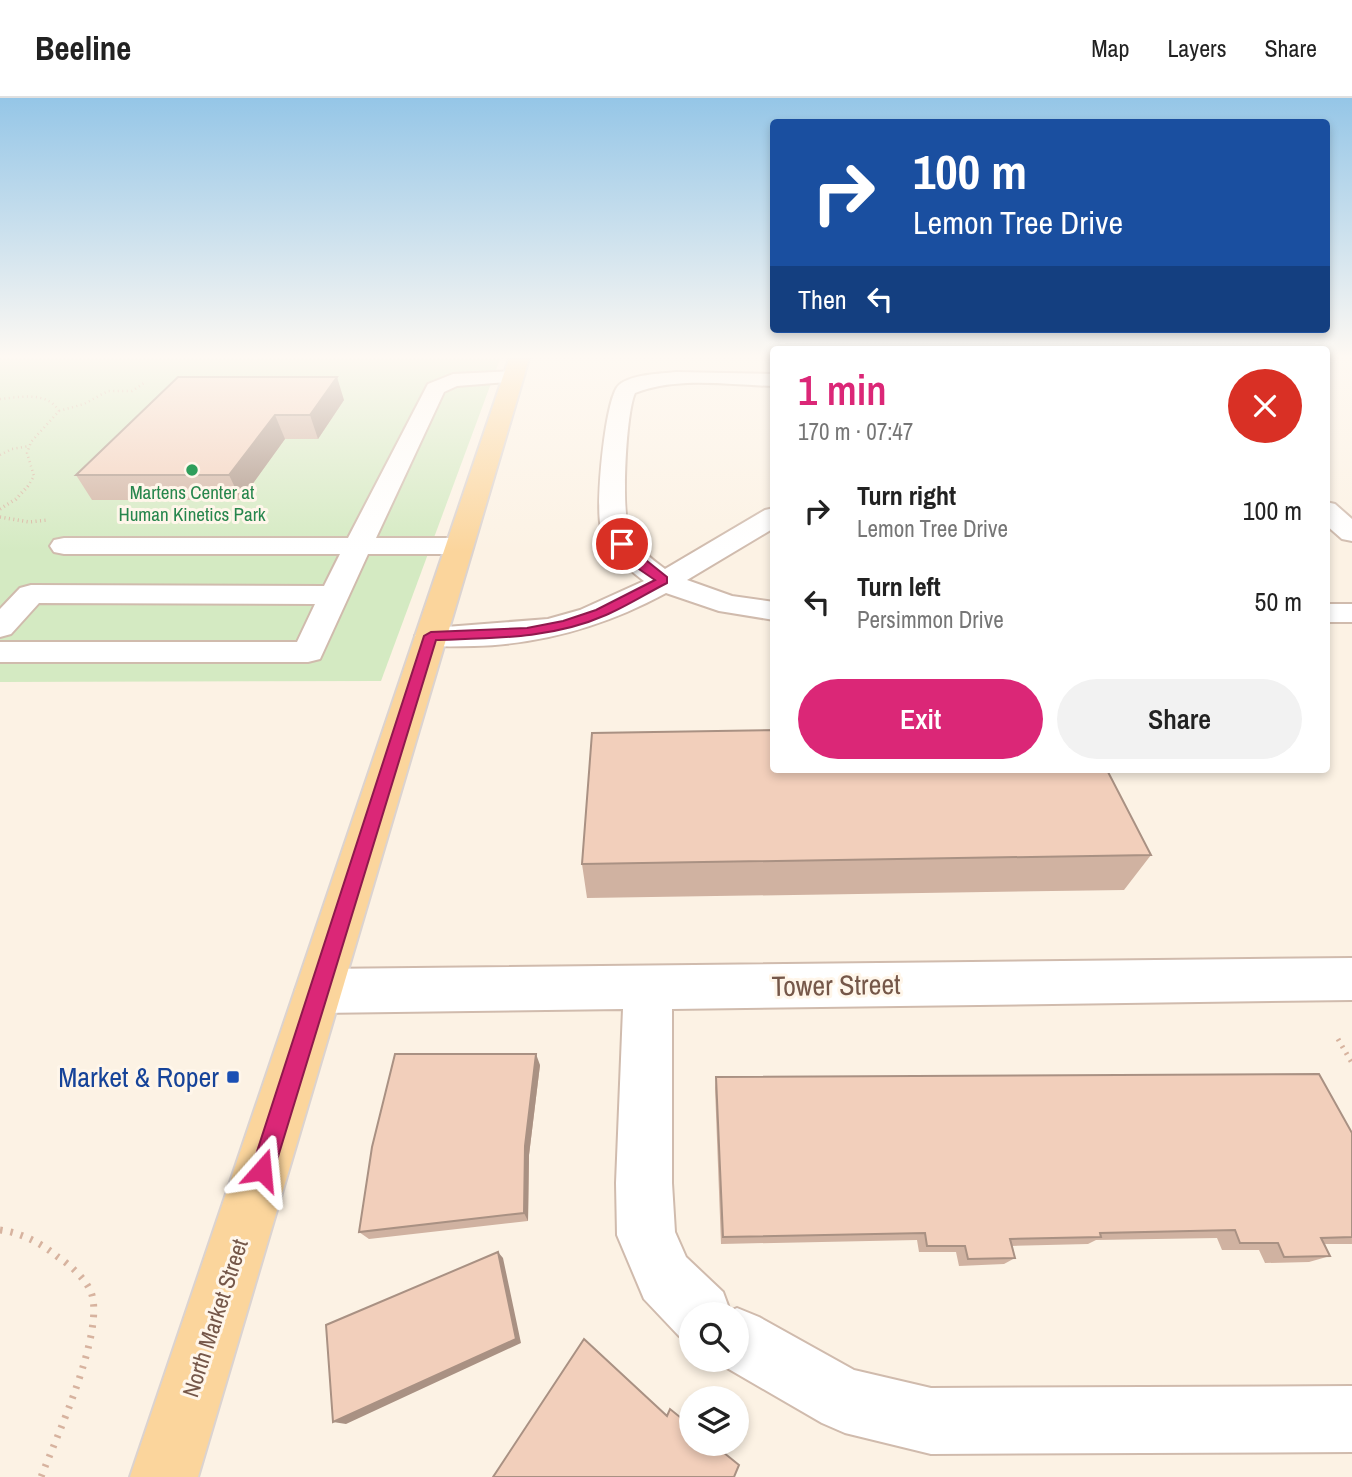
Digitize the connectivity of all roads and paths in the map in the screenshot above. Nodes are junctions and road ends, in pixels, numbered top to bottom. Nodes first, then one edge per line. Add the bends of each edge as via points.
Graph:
1 (49, 423) edge
2 (418, 423) edge
3 (498, 423) edge
4 (620, 423) edge
5 (30, 446) junction
6 (0, 455) edge
7 (0, 509) edge
8 (1330, 514) edge
9 (0, 517) edge
10 (770, 518) edge
11 (49, 520) dead end
12 (1352, 533) edge
13 (64, 546) dead end
14 (358, 546) junction
15 (459, 546) junction
16 (663, 580) junction
17 (334, 595) junction
18 (770, 610) edge
19 (1330, 613) edge
20 (1352, 613) edge
21 (0, 627) edge
22 (431, 636) junction
23 (0, 652) edge
24 (1352, 979) edge
25 (648, 987) junction
26 (319, 991) junction
27 (1338, 1039) dead end
28 (1352, 1063) edge
29 (0, 1230) edge
30 (689, 1302) edge
31 (749, 1347) edge
32 (1352, 1419) edge
33 (41, 1477) edge
34 (164, 1477) edge

1 - 5 path
2 - 14 street
3 - 15 main road, North Market Street
4 - 16 street via 614,527 622,544
5 - 6 path
5 - 7 path via 27,453 34,476 29,487
8 - 12 street
9 - 11 path
10 - 16 street
13 - 14 street
14 - 15 street
14 - 17 street
15 - 22 main road, North Market Street
16 - 18 street via 729,605
16 - 22 street via 601,613 566,624 527,632
17 - 21 street via 31,594
17 - 23 street via 308,652
19 - 20 street
22 - 26 main road, North Market Street
24 - 25 street, Tower Street
25 - 26 street, Tower Street
25 - 30 street via 646,1235 665,1278
26 - 34 main road, North Market Street
27 - 28 path
29 - 33 path via 19,1232 64,1260 92,1293 93,1326
31 - 32 street via 845,1400 931,1421

